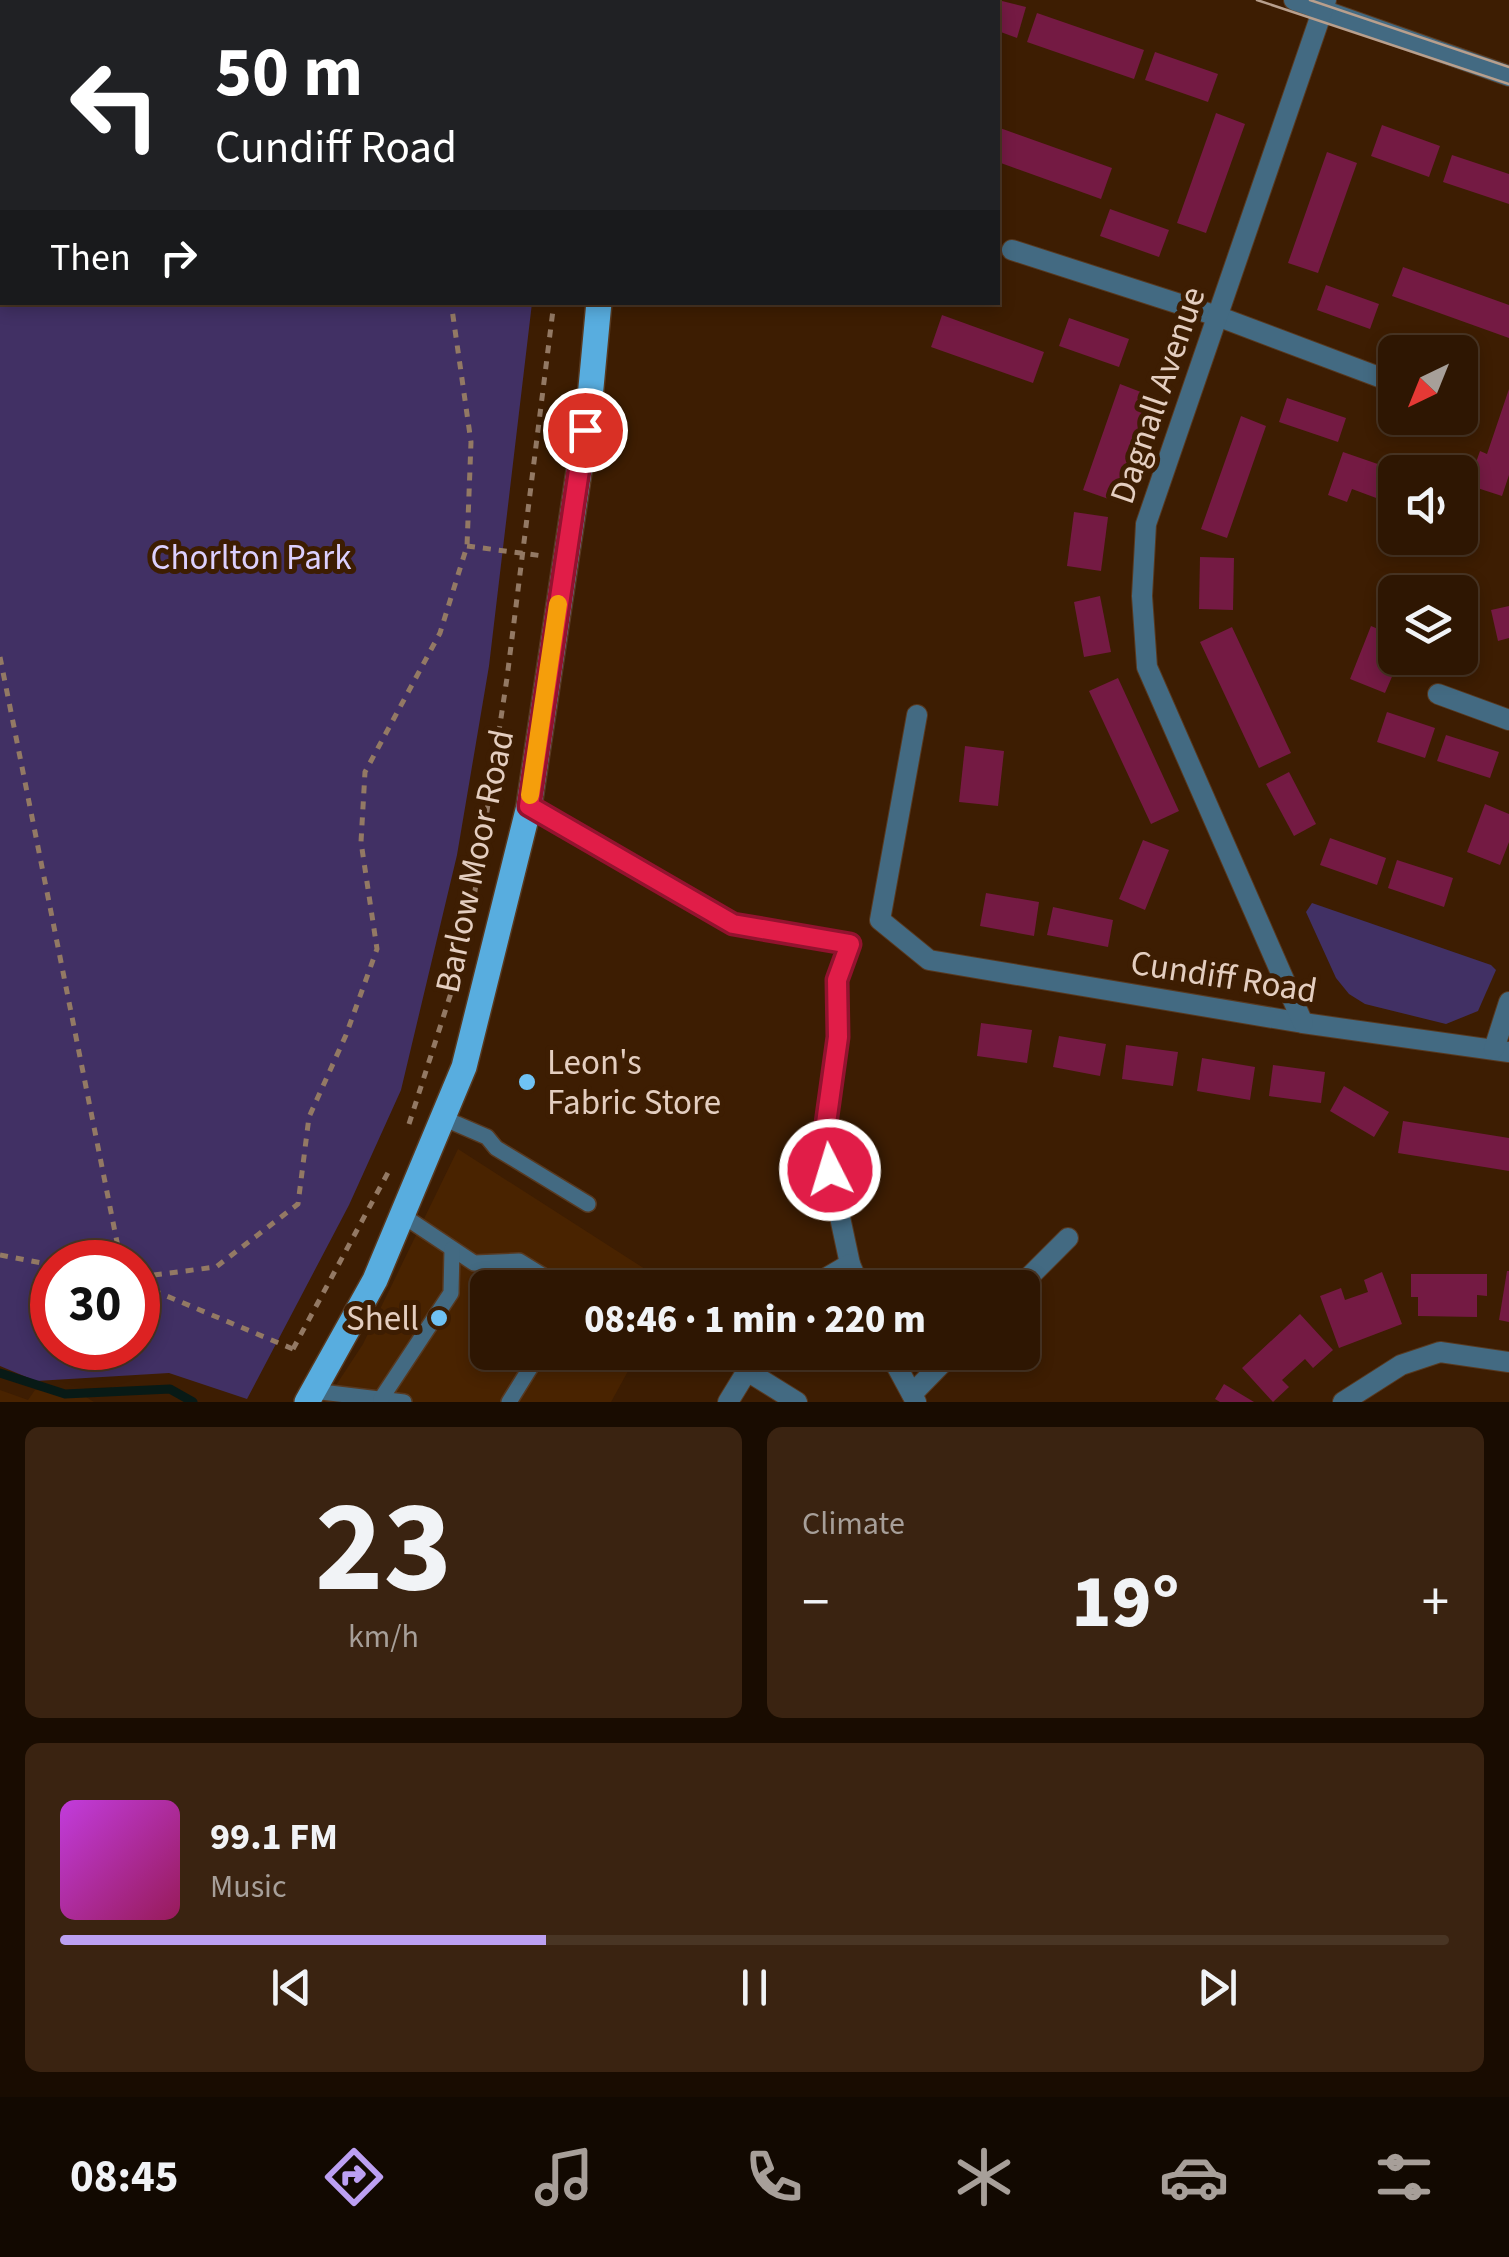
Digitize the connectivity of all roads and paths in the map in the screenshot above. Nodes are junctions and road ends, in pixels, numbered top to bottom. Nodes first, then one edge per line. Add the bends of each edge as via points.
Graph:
1 (1294, 0) edge
2 (1325, 5) edge
3 (1509, 76) edge
4 (1012, 250) dead end
5 (452, 305) edge
6 (554, 305) edge
7 (598, 305) edge
8 (1218, 316) junction
9 (1378, 377) edge
10 (466, 546) junction
11 (522, 553) junction
12 (565, 558) junction
13 (0, 657) edge
14 (1438, 694) dead end
15 (917, 716) dead end
16 (1509, 720) edge
17 (529, 806) junction
18 (467, 941) dead end
19 (461, 960) dead end
20 (1509, 1002) edge
21 (1303, 1023) junction
22 (1502, 1050) edge
23 (443, 1118) junction
24 (407, 1130) dead end
25 (392, 1166) dead end
26 (588, 1204) dead end
27 (402, 1216) junction
28 (1068, 1238) dead end
29 (116, 1240) edge
30 (452, 1249) junction
31 (0, 1255) edge
32 (30, 1261) edge
33 (850, 1264) junction
34 (534, 1270) edge
35 (840, 1270) edge
36 (852, 1270) edge
37 (1036, 1270) edge
38 (160, 1276) edge
39 (160, 1290) edge
40 (1509, 1362) edge
41 (529, 1370) edge
42 (747, 1370) edge
43 (761, 1370) edge
44 (899, 1370) edge
45 (938, 1370) edge
46 (310, 1396) edge
47 (914, 1398) edge
48 (382, 1399) junction
49 (404, 1402) edge
50 (509, 1402) edge
51 (728, 1402) edge
52 (797, 1402) edge
53 (1342, 1402) edge

1 - 2 street
2 - 3 street
2 - 8 street, Dagnall Avenue
4 - 8 street
5 - 10 path via 471,442
6 - 11 path, Barlow Moor Road
7 - 12 main road, Barlow Moor Road
8 - 9 street
8 - 21 street, Dagnall Avenue via 1146,524 1147,667
10 - 11 path
10 - 38 path via 440,633 365,772 361,842 378,949 309,1117 298,1204 216,1267
11 - 12 path
11 - 18 path, Barlow Moor Road
12 - 17 main road, Barlow Moor Road
13 - 29 path
14 - 16 street
15 - 21 street, Cundiff Road via 880,920 929,960
17 - 23 main road, Barlow Moor Road via 464,1067
17 - 33 street via 733,924 850,944 837,980 838,1037 824,1138
19 - 24 path, Barlow Moor Road
20 - 22 street
21 - 22 street, Cundiff Road
23 - 26 lane via 487,1137
23 - 27 main road, Barlow Moor Road
25 - 39 path via 293,1348
27 - 30 lane
27 - 46 main road, Barlow Moor Road via 376,1280
28 - 37 street
30 - 34 lane via 474,1264 520,1261
30 - 48 lane via 451,1292
31 - 32 path
33 - 35 street
33 - 36 street
40 - 53 street via 1440,1352 1401,1365
41 - 50 lane
42 - 51 street
43 - 52 street
44 - 47 street
45 - 47 street
46 - 48 lane
48 - 49 lane

